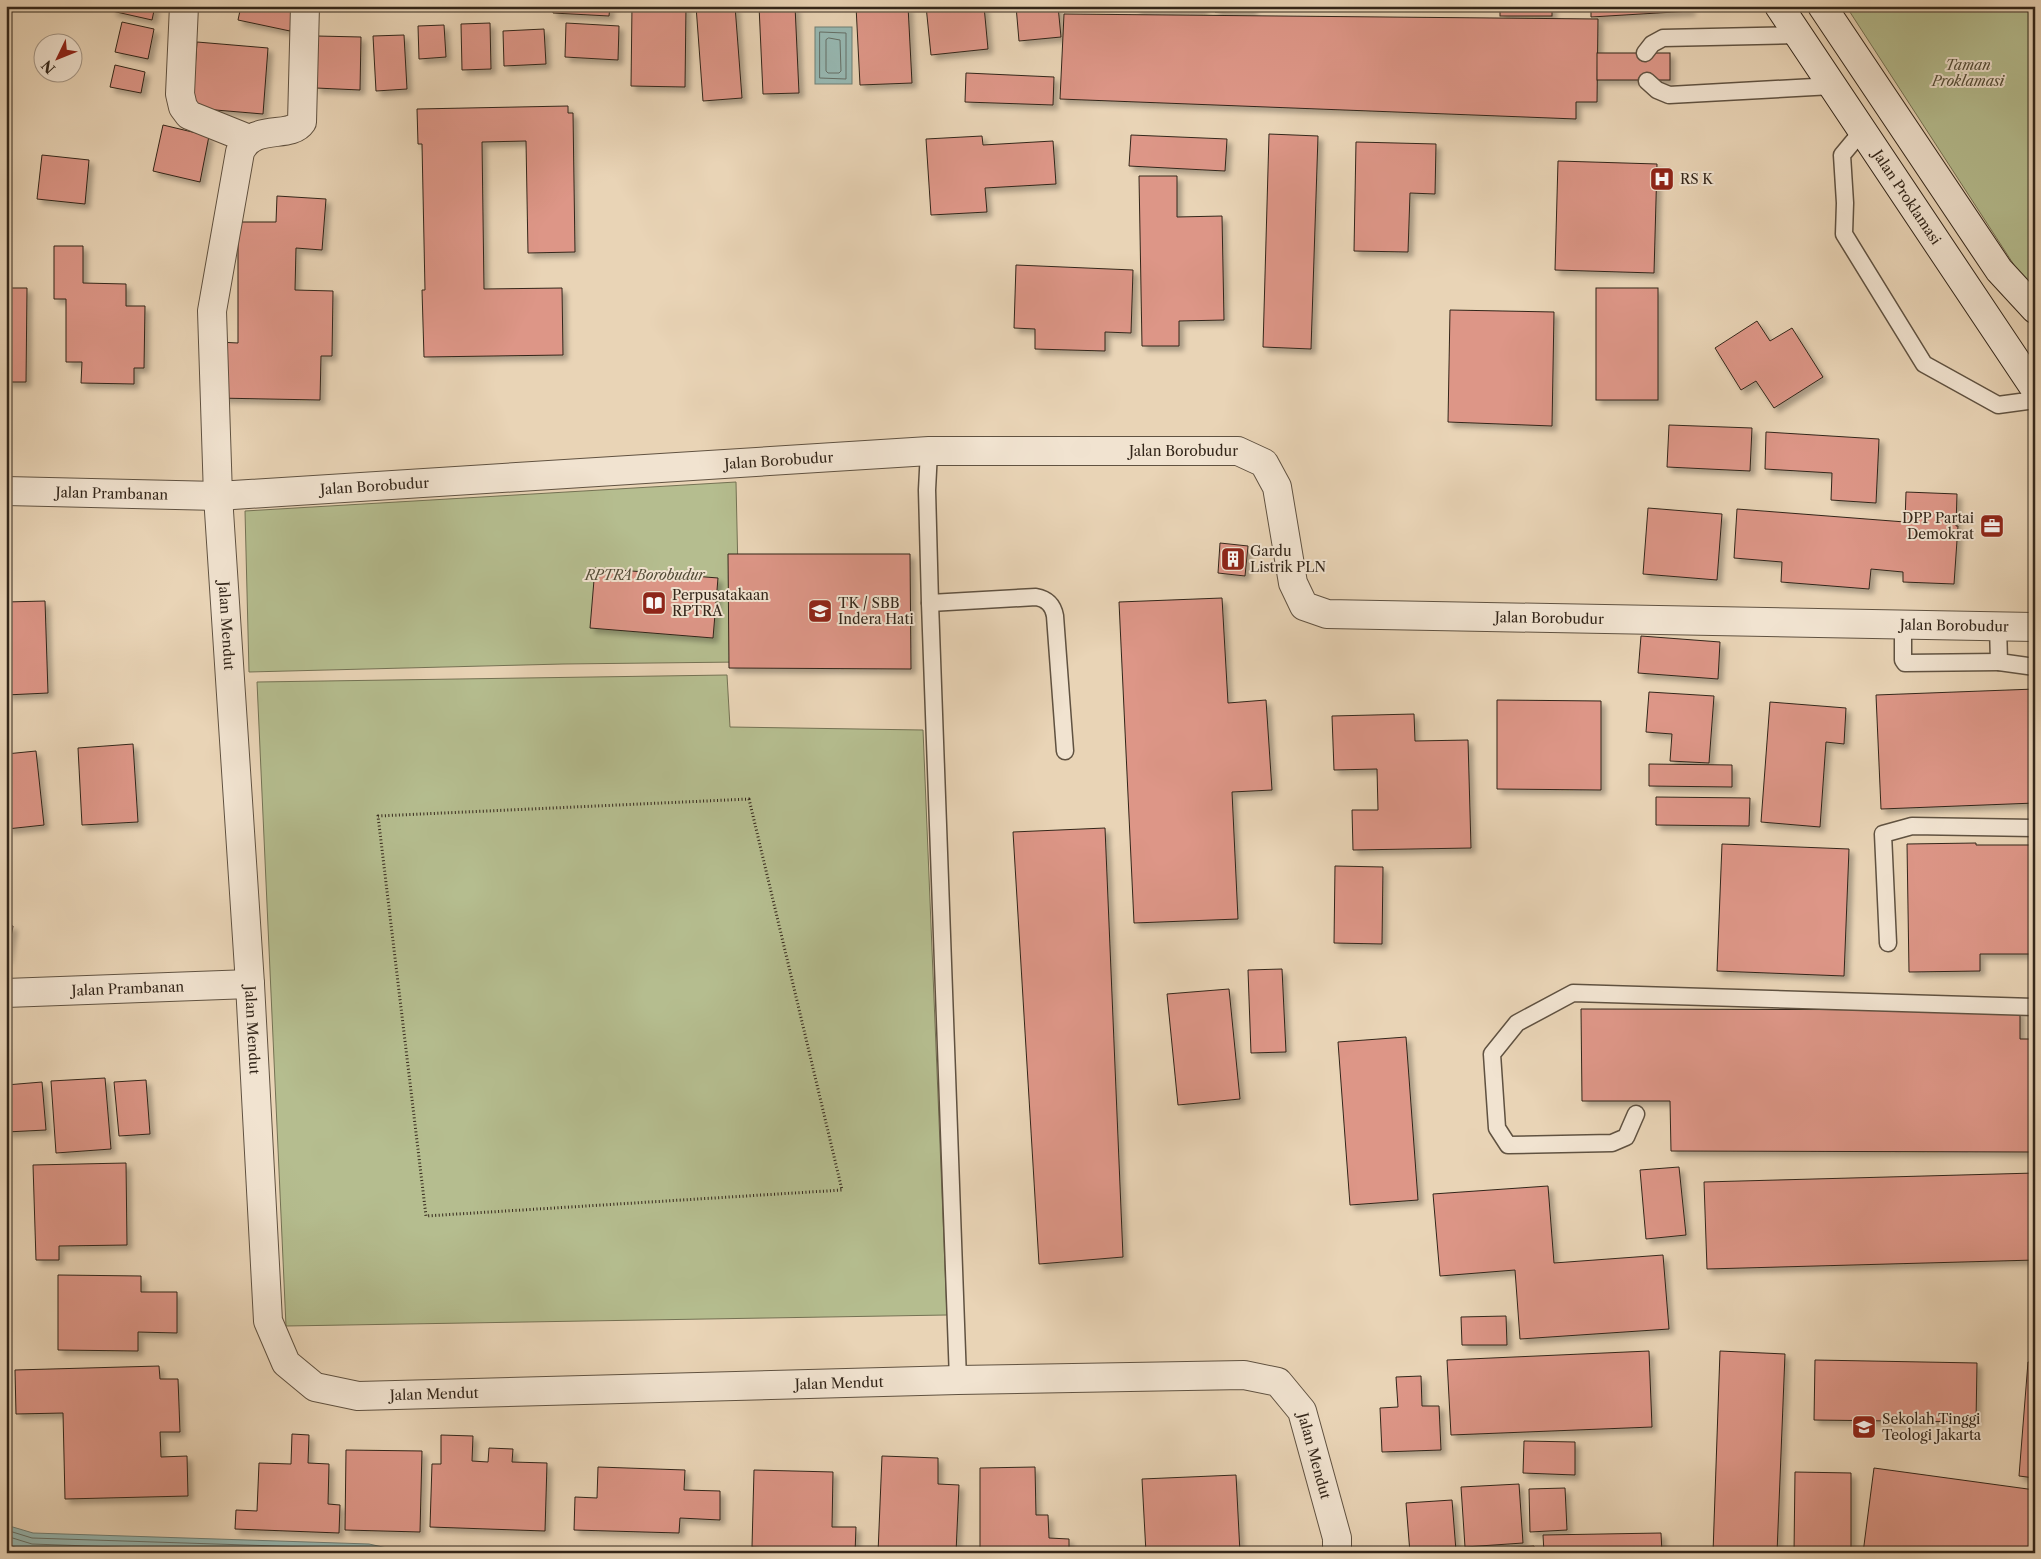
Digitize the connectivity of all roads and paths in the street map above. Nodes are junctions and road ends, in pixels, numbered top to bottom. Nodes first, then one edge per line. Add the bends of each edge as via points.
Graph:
1 (184, 6) edge
2 (305, 6) edge
3 (1779, 6) edge
4 (1822, 6) edge
5 (1798, 34) junction
6 (1645, 53) dead end
7 (1647, 80) dead end
8 (1832, 86) junction
9 (1862, 130) junction
10 (250, 139) junction
11 (2035, 309) edge
12 (2035, 389) edge
13 (2035, 400) edge
14 (930, 451) junction
15 (6, 491) edge
16 (218, 496) junction
17 (930, 603) junction
18 (1903, 625) junction
19 (1998, 626) junction
20 (2035, 627) edge
21 (1999, 662) junction
22 (2035, 667) edge
23 (1065, 751) dead end
24 (2035, 828) edge
25 (1888, 943) dead end
26 (250, 984) junction
27 (6, 993) edge
28 (2035, 1007) edge
29 (1636, 1114) dead end
30 (842, 1190) joint
31 (958, 1380) junction
32 (1337, 1553) edge

1 - 10 street via 180,94 183,106 189,115
2 - 10 street via 302,122 293,129
3 - 5 street, Jalan Proklamasi
4 - 11 street via 1999,270
5 - 6 lane via 1663,38
5 - 8 street, Jalan Proklamasi
7 - 8 lane via 1657,90 1669,95
8 - 9 street, Jalan Proklamasi
9 - 12 street, Jalan Proklamasi
9 - 13 lane via 1842,155 1844,234 1924,364 1998,405
10 - 16 street, Jalan Mendut via 240,152 212,311
14 - 16 street, Jalan Borobudur
14 - 17 lane via 927,490
14 - 18 street, Jalan Borobudur via 1238,451 1264,463 1277,487 1293,583 1304,606 1327,614
15 - 16 street, Jalan Prambanan
16 - 26 street, Jalan Mendut
17 - 23 lane via 1036,597 1051,605 1055,616
17 - 31 lane
18 - 19 street, Jalan Borobudur
18 - 21 lane via 1905,663
19 - 20 street, Jalan Borobudur
19 - 21 lane
21 - 22 lane
24 - 25 lane via 1912,826 1883,834
26 - 27 street, Jalan Prambanan
26 - 31 street, Jalan Mendut via 268,1321 286,1363 315,1386 358,1396
28 - 29 lane via 1573,993 1517,1023 1492,1054 1497,1128 1508,1145 1612,1143 1626,1137
30 - 30 path via 426,1216 378,816 749,799
31 - 32 street, Jalan Mendut via 1244,1375 1278,1382 1302,1411 1337,1538

